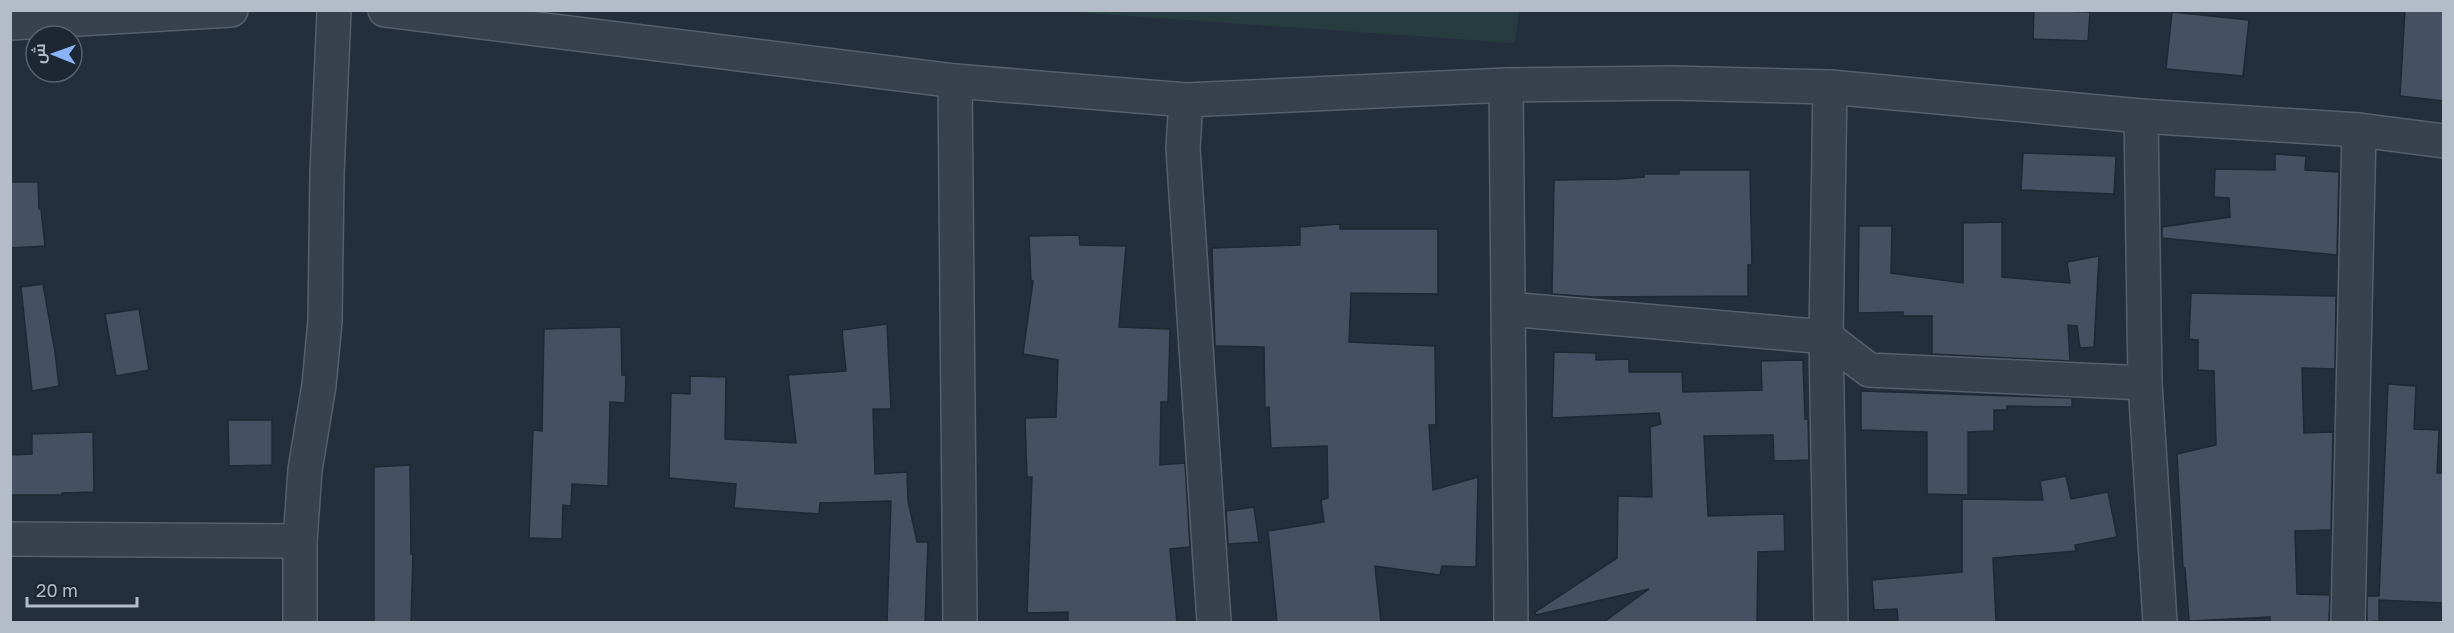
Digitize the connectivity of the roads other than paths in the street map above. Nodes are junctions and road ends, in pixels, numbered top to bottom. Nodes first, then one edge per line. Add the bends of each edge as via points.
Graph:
1 (231, 10) edge
2 (334, 10) edge
3 (385, 10) edge
4 (10, 23) edge
5 (956, 81) junction
6 (1506, 85) junction
7 (1830, 87) junction
8 (1186, 100) junction
9 (2141, 116) junction
10 (2359, 130) junction
11 (2444, 141) edge
12 (1509, 309) junction
13 (1826, 337) junction
14 (2145, 383) junction
15 (10, 539) edge
16 (300, 541) junction
17 (300, 622) edge
18 (960, 622) edge
19 (1214, 622) edge
20 (1511, 622) edge
21 (1831, 622) edge
22 (2160, 622) edge
23 (2348, 622) edge

1 - 4 street
2 - 16 street via 325,321 305,470
3 - 5 street
5 - 8 street
5 - 18 street
6 - 7 street via 1672,83
6 - 8 street
6 - 12 street
7 - 9 street
7 - 13 street
8 - 19 street via 1183,148
9 - 10 street
9 - 14 street
10 - 11 street
10 - 23 street
12 - 13 street
12 - 20 street
13 - 14 street via 1869,370
13 - 21 street
14 - 22 street
15 - 16 street
16 - 17 street

